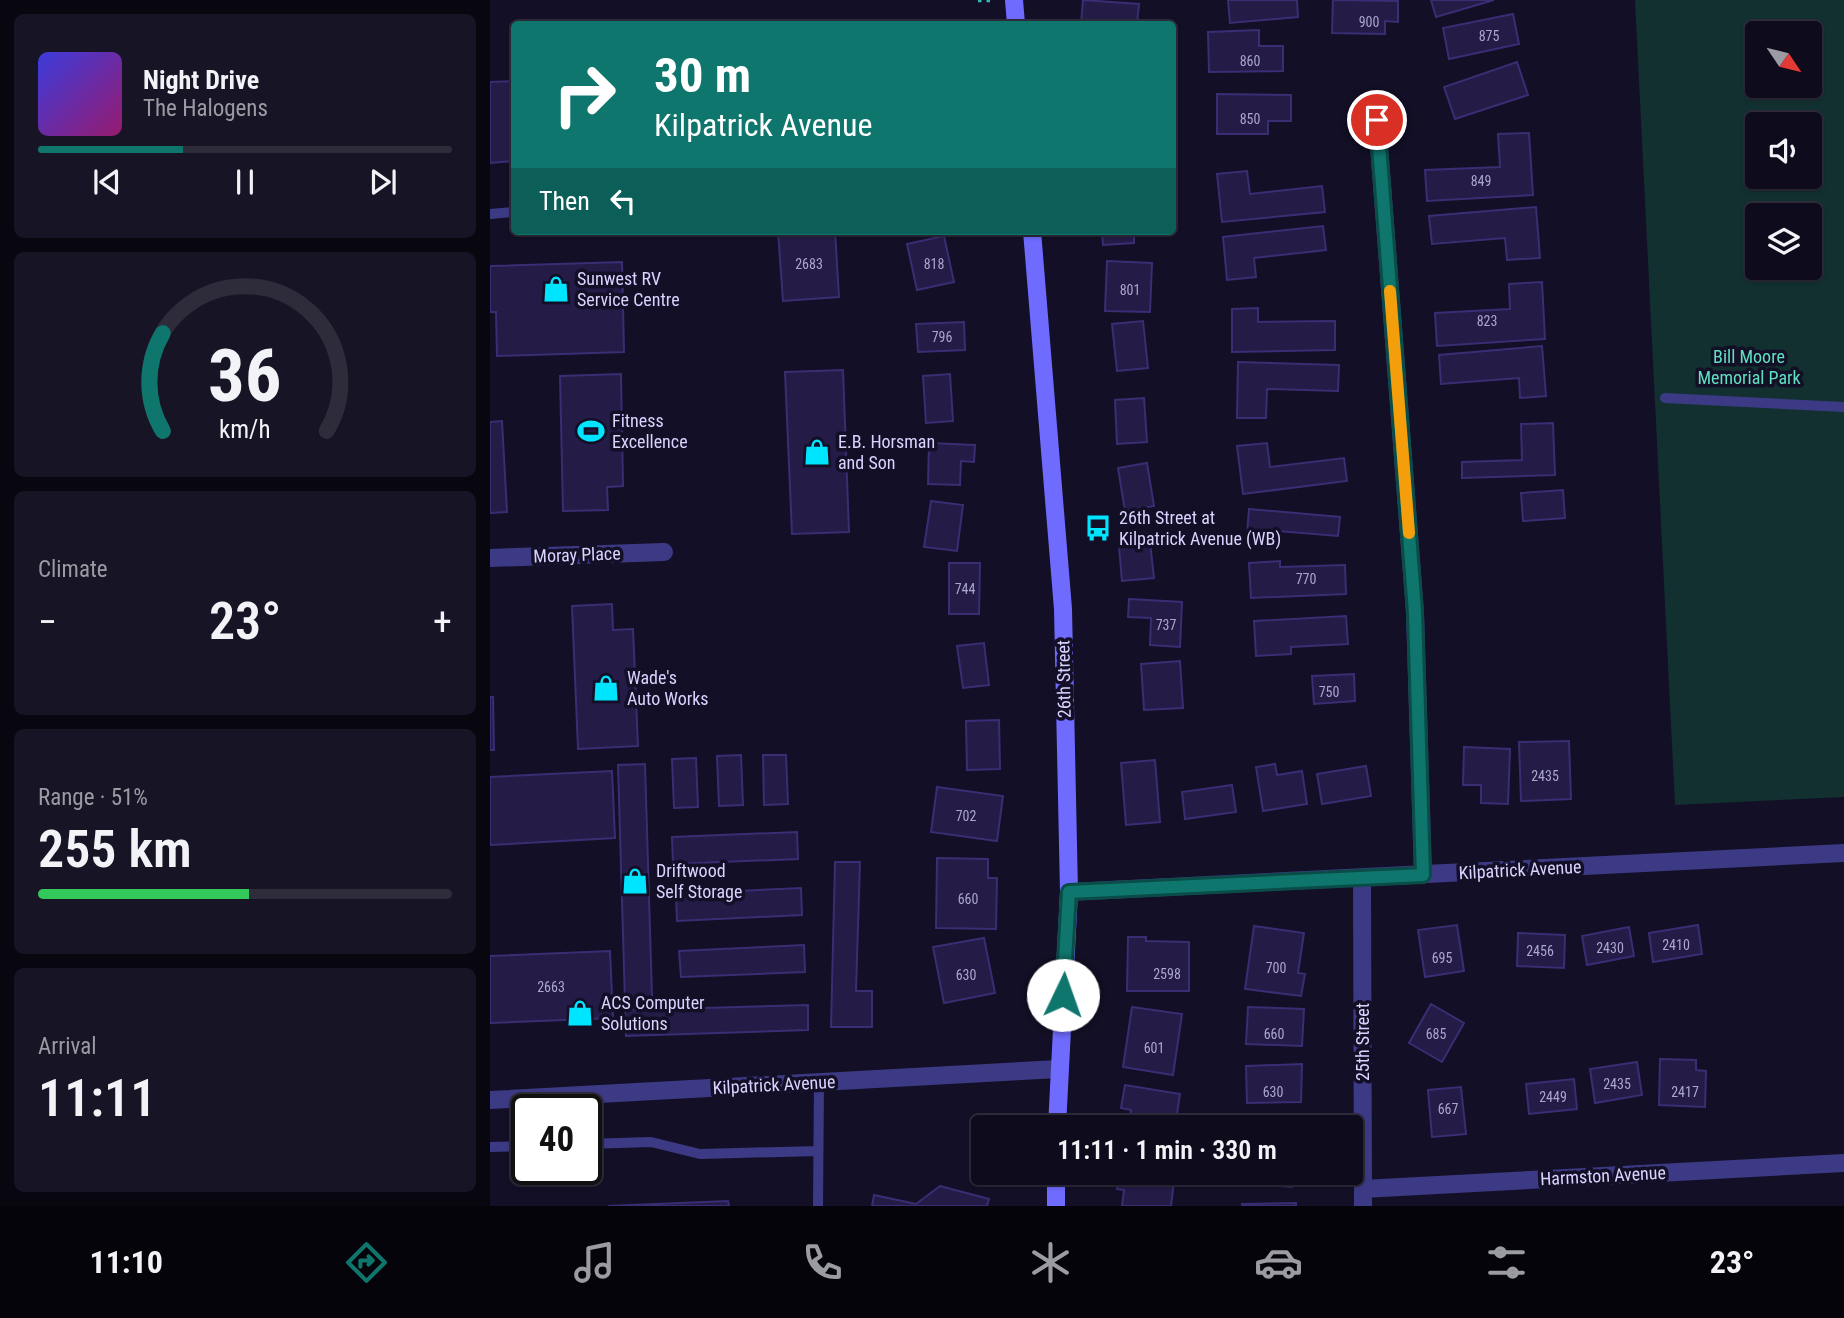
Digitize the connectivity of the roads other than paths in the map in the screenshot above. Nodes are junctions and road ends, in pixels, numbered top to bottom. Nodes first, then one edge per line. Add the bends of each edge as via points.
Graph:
1 (1014, 0) edge
2 (1016, 21) edge
3 (1377, 120) dead end
4 (511, 212) edge
5 (490, 214) edge
6 (1032, 235) edge
7 (1665, 398) dead end
8 (1844, 407) edge
9 (664, 552) dead end
10 (490, 558) edge
11 (1844, 853) edge
12 (1423, 875) junction
13 (1362, 878) junction
14 (1069, 892) junction
15 (1059, 1069) junction
16 (819, 1083) junction
17 (490, 1100) edge
18 (1057, 1115) edge
19 (602, 1144) edge
20 (511, 1146) edge
21 (490, 1147) edge
22 (818, 1151) junction
23 (1844, 1163) edge
24 (1056, 1185) edge
25 (1363, 1197) edge
26 (818, 1206) edge
27 (1056, 1206) edge

1 - 2 street
3 - 12 street via 1415,612
4 - 5 lane
6 - 14 street, 26th Street via 1063,609
7 - 8 lane
9 - 10 street, Moray Place
11 - 12 street, Kilpatrick Avenue
12 - 13 street, Kilpatrick Avenue
13 - 14 street, Kilpatrick Avenue
13 - 25 street, 25th Street
14 - 15 street, 26th Street
15 - 16 street, Kilpatrick Avenue
15 - 18 street, 26th Street
16 - 17 street, Kilpatrick Avenue
16 - 22 lane
19 - 22 lane via 651,1142 700,1154
20 - 21 lane
22 - 26 lane
23 - 25 street, Harmston Avenue
24 - 27 street

